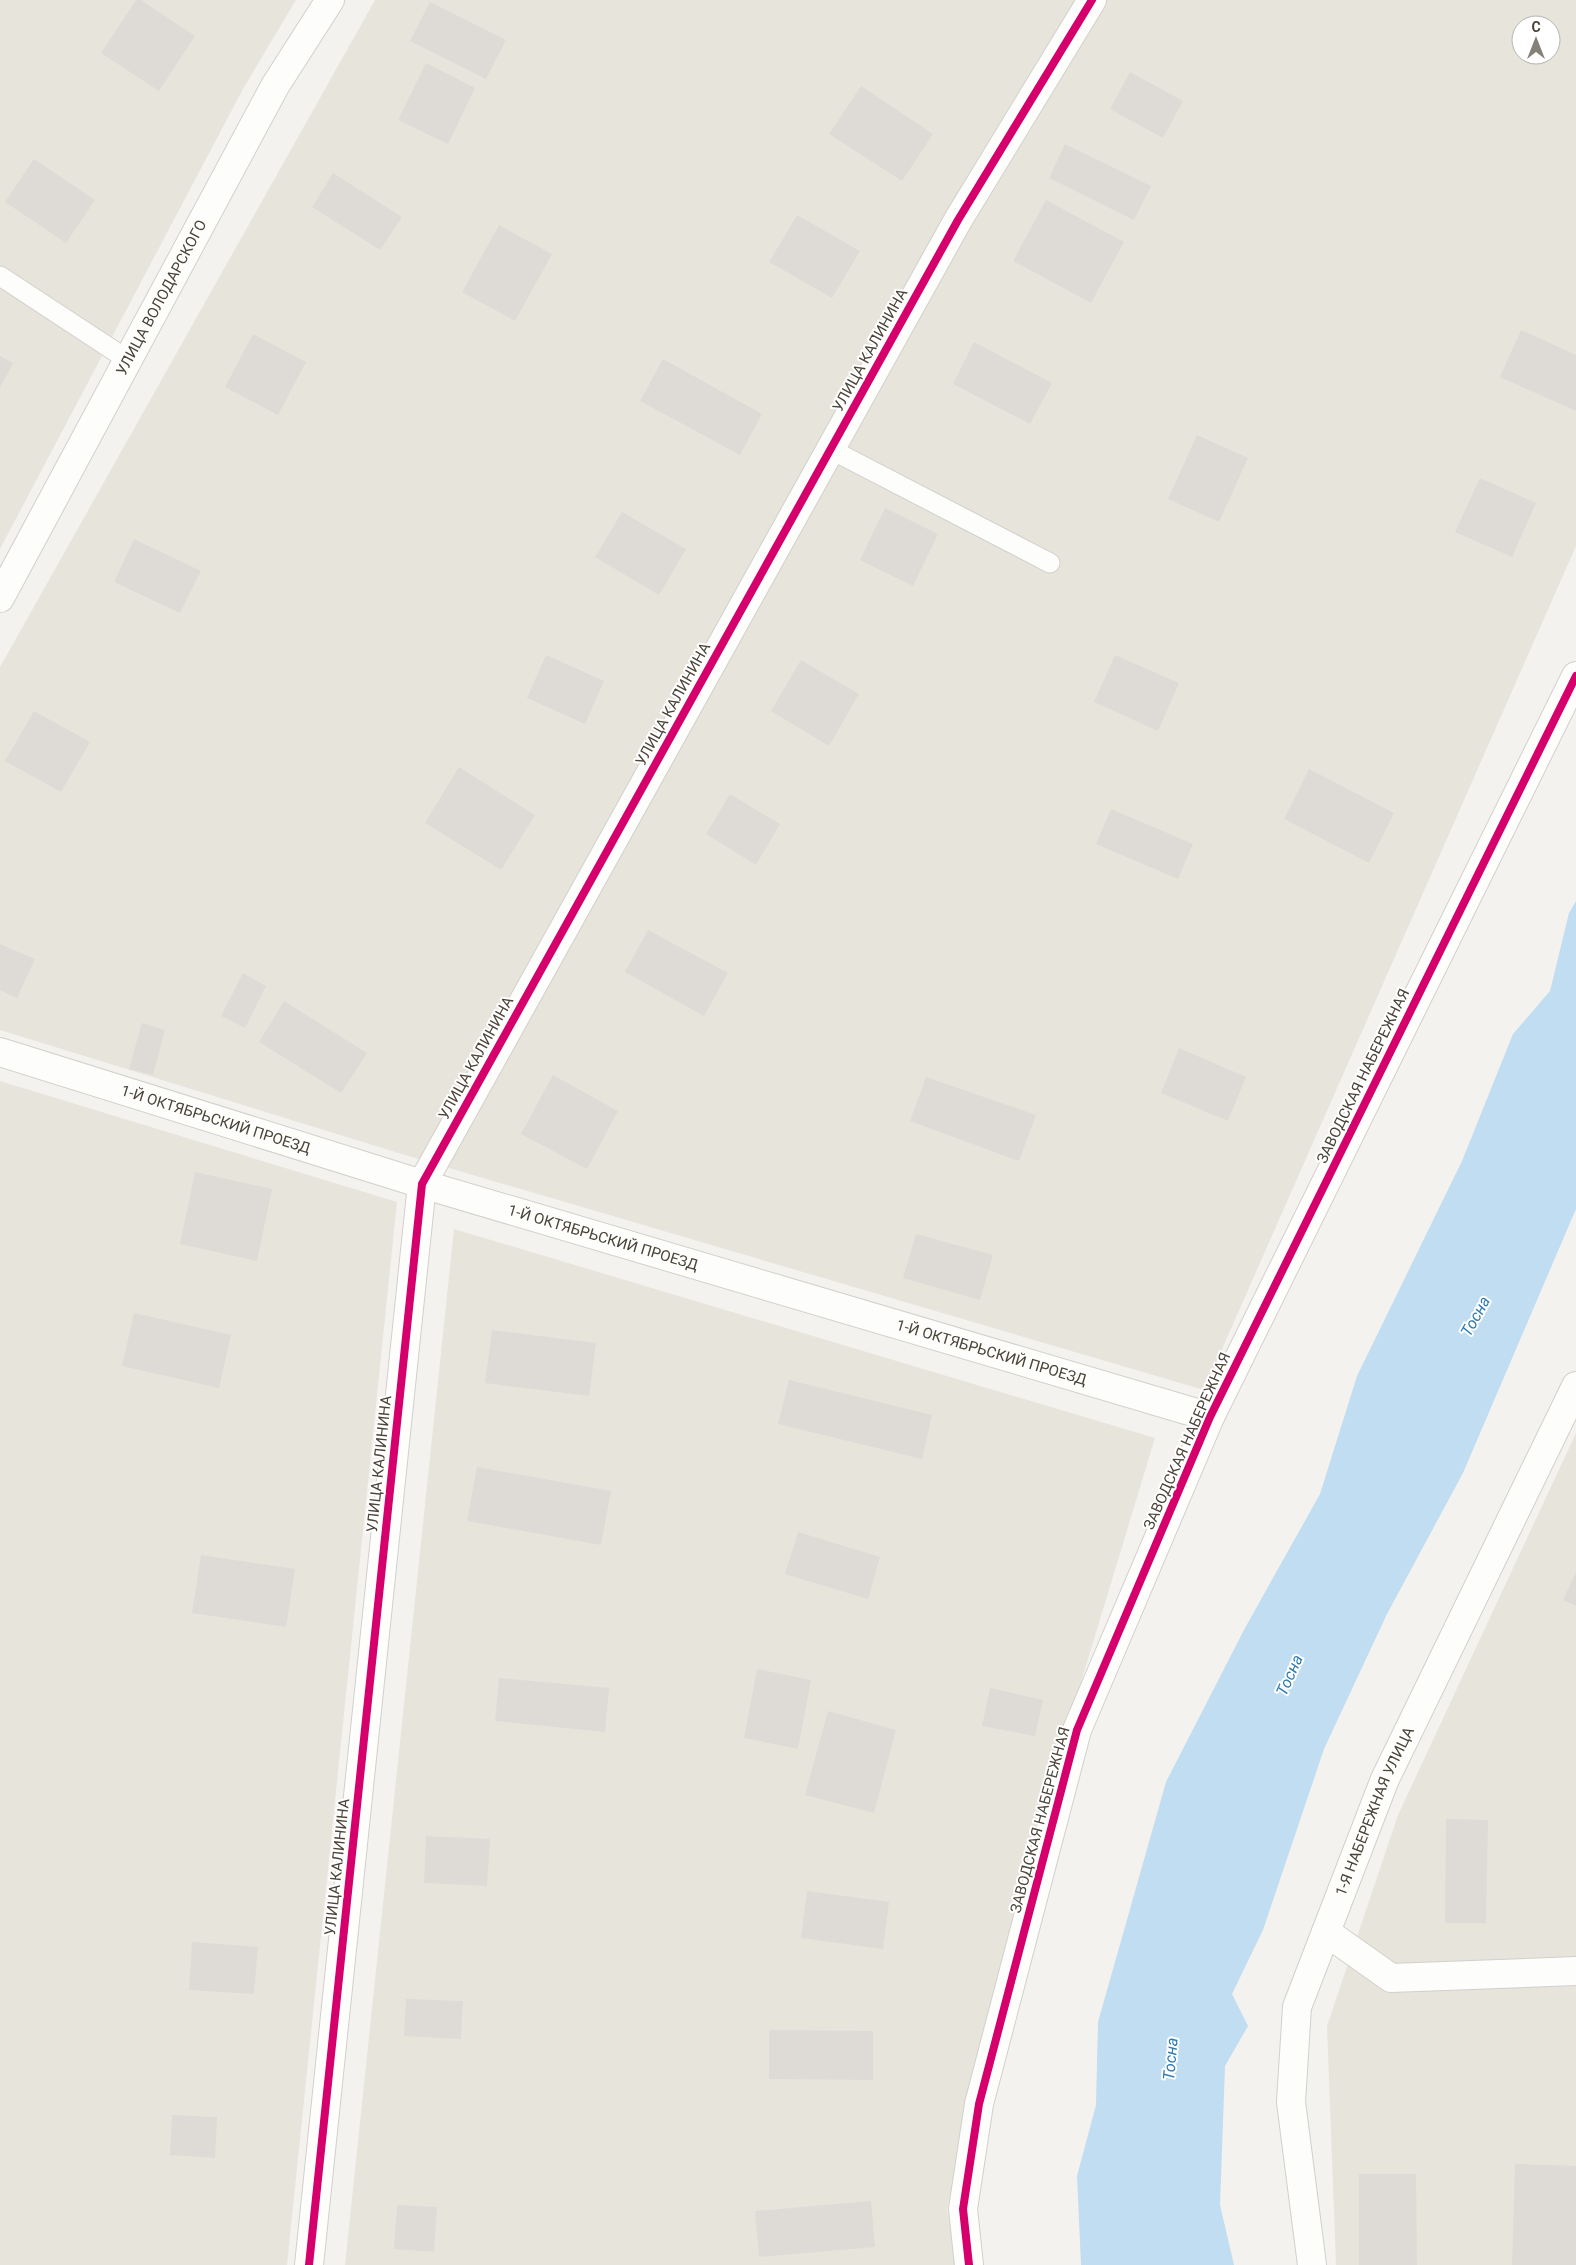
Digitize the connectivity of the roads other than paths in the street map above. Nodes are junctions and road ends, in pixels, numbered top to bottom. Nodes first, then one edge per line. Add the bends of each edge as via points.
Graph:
1 (330, 0) edge
2 (1092, 0) edge
3 (0, 276) edge
4 (128, 360) junction
5 (830, 449) junction
6 (1050, 563) dead end
7 (0, 598) edge
8 (1576, 676) edge
9 (0, 1052) edge
10 (422, 1184) junction
11 (1576, 1386) edge
12 (1210, 1417) junction
13 (1326, 1932) junction
14 (1576, 1971) edge
15 (309, 2265) edge
16 (970, 2265) edge
17 (1312, 2265) edge

1 - 4 street, УЛИЦА ВОЛОДАРСКОГО via 275,86
2 - 5 street, УЛИЦА КАЛИНИНА via 958,220
3 - 4 lane
4 - 7 street, УЛИЦА ВОЛОДАРСКОГО
5 - 6 lane
5 - 10 street, УЛИЦА КАЛИНИНА
8 - 12 street, ЗАВОДСКАЯ НАБЕРЕЖНАЯ
9 - 10 street, 1-Й ОКТЯБРЬСКИЙ ПРОЕЗД
10 - 12 street, 1-Й ОКТЯБРЬСКИЙ ПРОЕЗД
10 - 15 street, УЛИЦА КАЛИНИНА
11 - 13 street, 1-Я НАБЕРЕЖНАЯ УЛИЦА via 1385,1779
12 - 16 street, ЗАВОДСКАЯ НАБЕРЕЖНАЯ via 1077,1730 979,2104 963,2209
13 - 14 street via 1391,1978
13 - 17 street, 1-Я НАБЕРЕЖНАЯ УЛИЦА via 1297,2007 1291,2102

